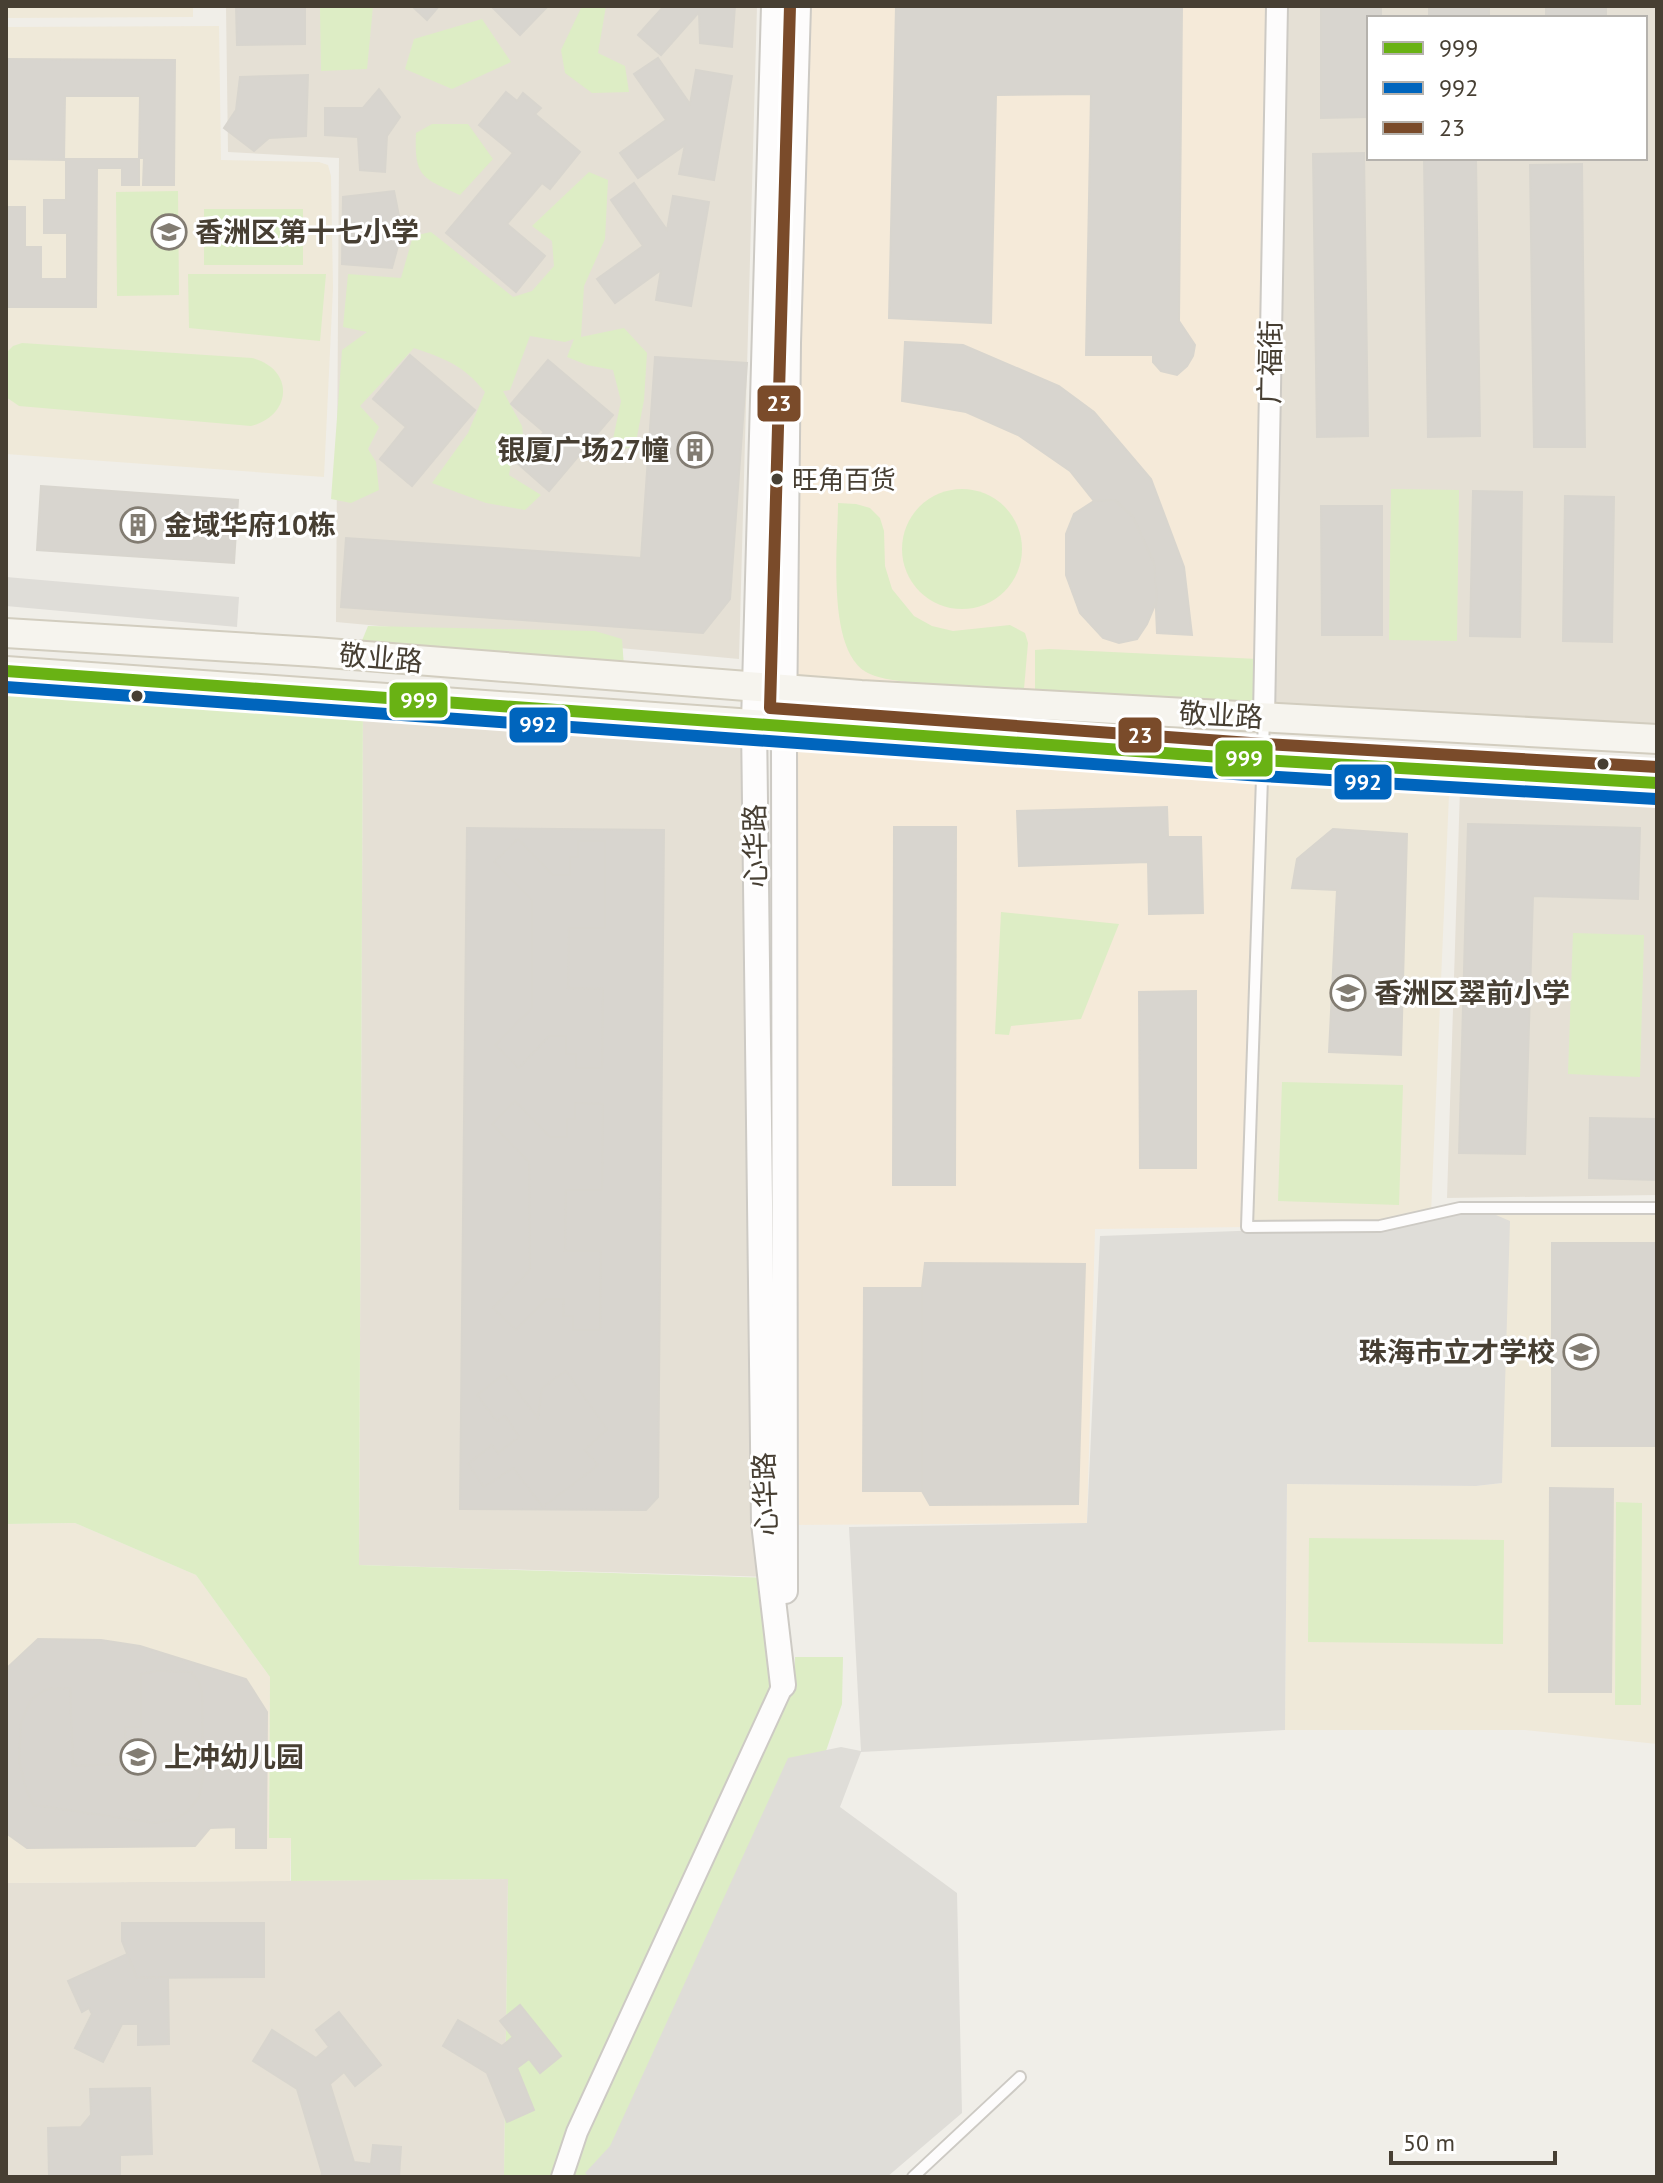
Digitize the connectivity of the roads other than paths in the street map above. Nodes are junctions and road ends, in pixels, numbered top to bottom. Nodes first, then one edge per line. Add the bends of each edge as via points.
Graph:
1 (774, 6) edge
2 (798, 6) edge
3 (1277, 6) edge
4 (763, 342) junction
5 (788, 343) junction
6 (6, 633) edge
7 (6, 671) edge
8 (755, 687) junction
9 (785, 689) junction
10 (1264, 717) junction
11 (754, 723) junction
12 (784, 726) junction
13 (1657, 739) edge
14 (1263, 760) junction
15 (1657, 783) edge
16 (1657, 1208) edge
17 (783, 1685) junction
18 (1020, 2077) dead end
19 (562, 2177) edge
20 (913, 2177) edge

1 - 4 street, 心华路
2 - 5 street, 心华路
3 - 10 street, 广福街
4 - 5 street
4 - 8 street, 心华路
5 - 9 street, 心华路
6 - 8 main road, 敬业路
7 - 11 main road, 敬业路
8 - 9 main road, 敬业路
8 - 11 street, 心华路
9 - 10 main road, 敬业路
9 - 12 street, 心华路
10 - 13 main road, 敬业路
10 - 14 lane
11 - 12 main road, 敬业路
11 - 17 street, 心华路 via 764,1523
12 - 14 main road, 敬业路
12 - 17 street, 心华路
14 - 15 main road, 敬业路
14 - 16 lane via 1247,1227 1380,1226 1460,1208
17 - 19 street, 心华路 via 577,2132
18 - 20 lane

